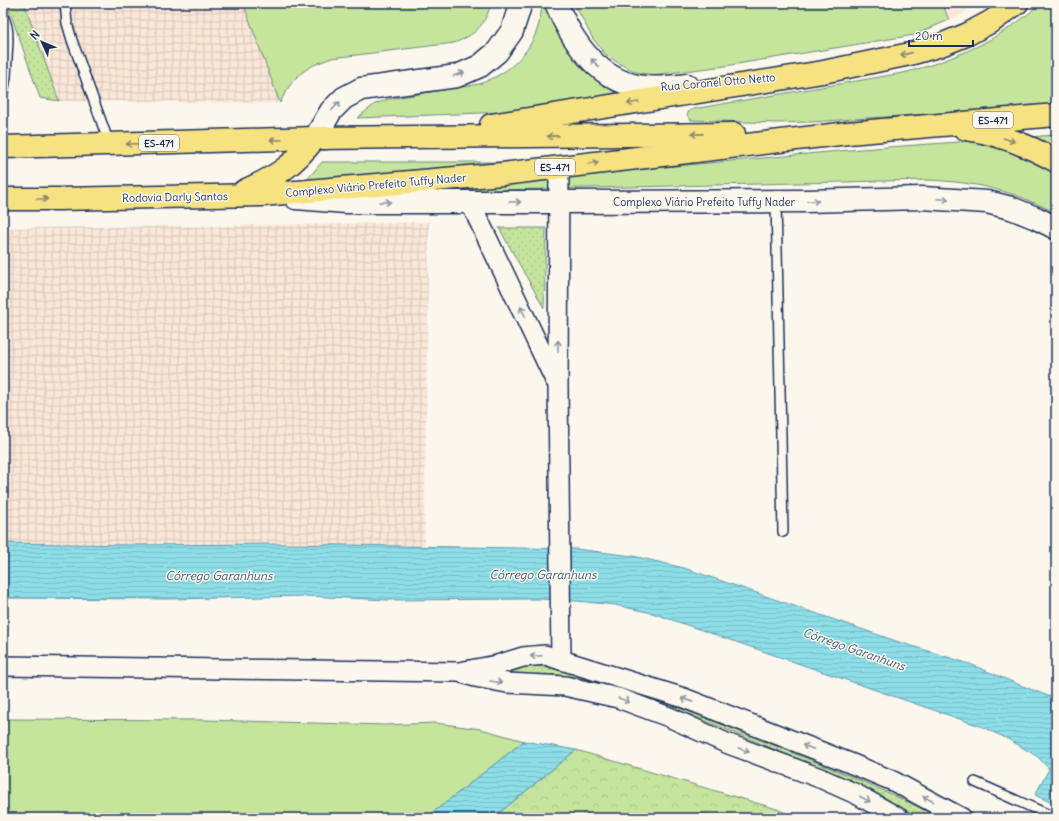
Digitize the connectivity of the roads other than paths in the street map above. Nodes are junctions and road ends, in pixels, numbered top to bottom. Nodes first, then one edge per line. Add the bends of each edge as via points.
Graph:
1 (66, 3) edge
2 (519, 3) edge
3 (556, 3) edge
4 (1017, 3) edge
5 (3, 15) edge
6 (8, 40) junction
7 (3, 53) edge
8 (823, 72) junction
9 (3, 93) edge
10 (1056, 115) edge
11 (929, 126) junction
12 (848, 133) junction
13 (315, 138) junction
14 (110, 144) junction
15 (3, 147) edge
16 (1056, 161) edge
17 (559, 167) junction
18 (262, 195) junction
19 (234, 196) junction
20 (3, 199) edge
21 (776, 201) junction
22 (346, 202) joint
23 (470, 202) junction
24 (559, 202) junction
25 (1056, 228) edge
26 (558, 385) junction
27 (783, 532) dead end
28 (560, 660) junction
29 (3, 666) edge
30 (459, 672) junction
31 (975, 782) dead end
32 (899, 818) edge
33 (962, 818) edge
34 (1056, 818) edge

1 - 14 lane via 67,23 72,40
13 -> 2 main road via 331,111 344,98 361,89 456,76 480,66 497,52 512,31
8 -> 3 main road, Rua Coronel Otto Netto via 661,88 637,86 618,80 600,69 570,32
4 -> 8 main road via 992,21 938,46
5 - 6 lane
6 - 7 lane
6 - 9 lane
8 -> 13 main road via 493,125
10 - 11 main road, Complexo Viário Prefeito Tuffy Nader / ES-471
11 - 12 main road, Complexo Viário Prefeito Tuffy Nader / ES-471
11 -> 16 main road via 978,131 1026,146
12 -> 13 main road, Complexo Viário Prefeito Tuffy Nader / ES-471
17 -> 12 main road, Complexo Viário Prefeito Tuffy Nader / ES-471
13 -> 14 main road, ES-471
13 - 19 main road via 304,152 280,173
14 - 15 main road, ES-471
17 - 18 main road, Complexo Viário Prefeito Tuffy Nader / ES-471
17 - 24 street
18 - 19 main road, Rodovia Darly Santos / ES-471
18 - 22 main road, Rodovia Darly Santos
20 -> 19 main road, Rodovia Darly Santos / ES-471
21 - 24 main road, Complexo Viário Prefeito Tuffy Nader
21 -> 25 main road, Complexo Viário Prefeito Tuffy Nader via 922,198 987,202 1011,208
21 - 27 lane
22 -> 23 main road, Complexo Viário Prefeito Tuffy Nader
23 -> 24 main road, Complexo Viário Prefeito Tuffy Nader
26 -> 23 street
26 -> 24 street
26 - 28 street
28 -> 30 street via 545,655 523,657
33 -> 28 street via 893,781 850,763 684,698
29 - 30 street
30 -> 32 street via 507,683 565,686 618,698 669,717 726,743 820,778
31 - 34 lane

